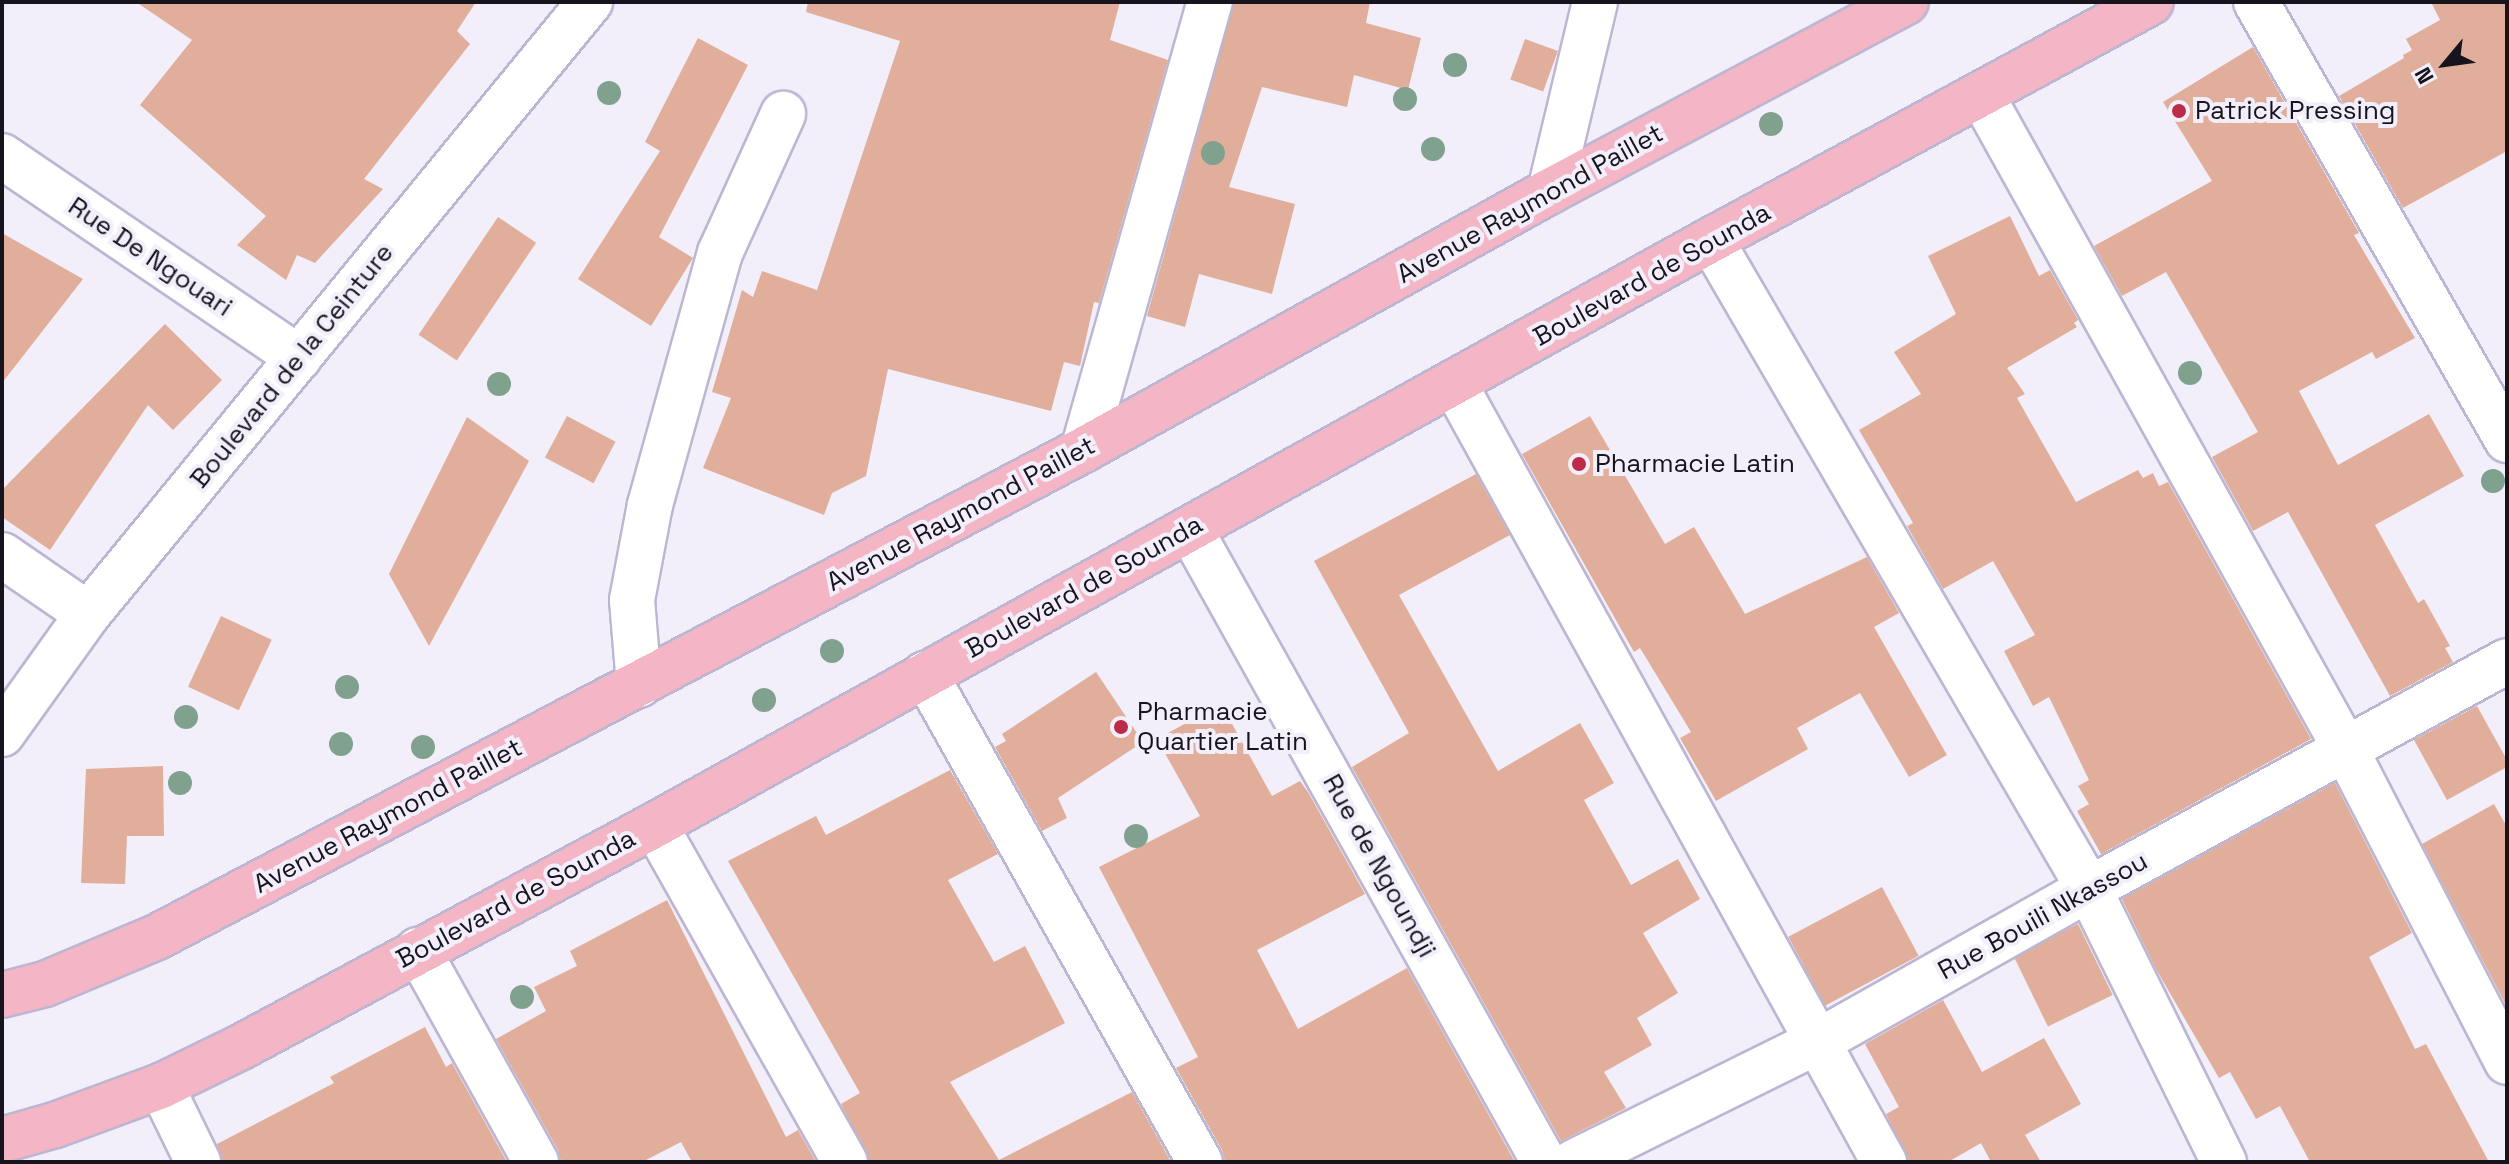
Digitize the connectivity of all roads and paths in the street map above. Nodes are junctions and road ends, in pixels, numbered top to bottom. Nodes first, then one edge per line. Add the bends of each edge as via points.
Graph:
1 (590, 2) edge
2 (1210, 2) edge
3 (1595, 2) edge
4 (1906, 2) edge
5 (2151, 2) edge
6 (2256, 2) edge
7 (1981, 94) junction
8 (783, 114) dead end
9 (2, 156) edge
10 (1550, 191) junction
11 (1711, 240) junction
12 (299, 358) junction
13 (1455, 385) junction
14 (2507, 440) edge
15 (1083, 450) junction
16 (1190, 529) junction
17 (2, 555) edge
18 (88, 614) junction
19 (2507, 661) edge
20 (925, 674) junction
21 (639, 685) junction
22 (2, 734) edge
23 (2346, 750) junction
24 (655, 825) junction
25 (2089, 889) junction
26 (418, 950) junction
27 (2, 995) edge
28 (2494, 1006) edge
29 (1819, 1041) junction
30 (2507, 1062) edge
31 (161, 1086) junction
32 (2, 1140) edge
33 (198, 1162) edge
34 (536, 1162) edge
35 (845, 1162) edge
36 (1200, 1162) edge
37 (1544, 1162) edge
38 (1574, 1162) edge
39 (1884, 1162) edge
40 (2224, 1162) edge

1 - 12 street, Boulevard de la Ceinture
2 - 15 street
3 - 10 street
4 - 10 main road, Avenue Raymond Paillet
5 - 7 main road, Boulevard de Sounda
6 - 14 street
7 - 11 main road, Boulevard de Sounda
7 - 23 street
8 - 21 street via 720,253 650,505 632,600
9 - 12 street, Rue De Ngouari
10 - 15 main road, Avenue Raymond Paillet
11 - 13 main road, Boulevard de Sounda
11 - 25 street
12 - 18 street, Boulevard de la Ceinture
13 - 16 main road, Boulevard de Sounda
13 - 29 street
15 - 21 main road, Avenue Raymond Paillet
16 - 20 main road, Boulevard de Sounda
16 - 37 street, Rue de Ngoundji
17 - 18 street
18 - 22 street, Boulevard de la Ceinture
19 - 23 street, Rue Bouili Nkassou
20 - 24 main road, Boulevard de Sounda
20 - 36 street
21 - 27 main road, Avenue Raymond Paillet via 157,937 45,984
23 - 25 street, Rue Bouili Nkassou
23 - 28 street
24 - 26 main road, Boulevard de Sounda
24 - 35 street
25 - 29 street, Rue Bouili Nkassou
25 - 40 street
26 - 31 main road, Boulevard de Sounda
26 - 34 street
28 - 30 street
29 - 38 street, Rue Bouili Nkassou
29 - 39 street
31 - 32 main road, Boulevard de Sounda
31 - 33 street

